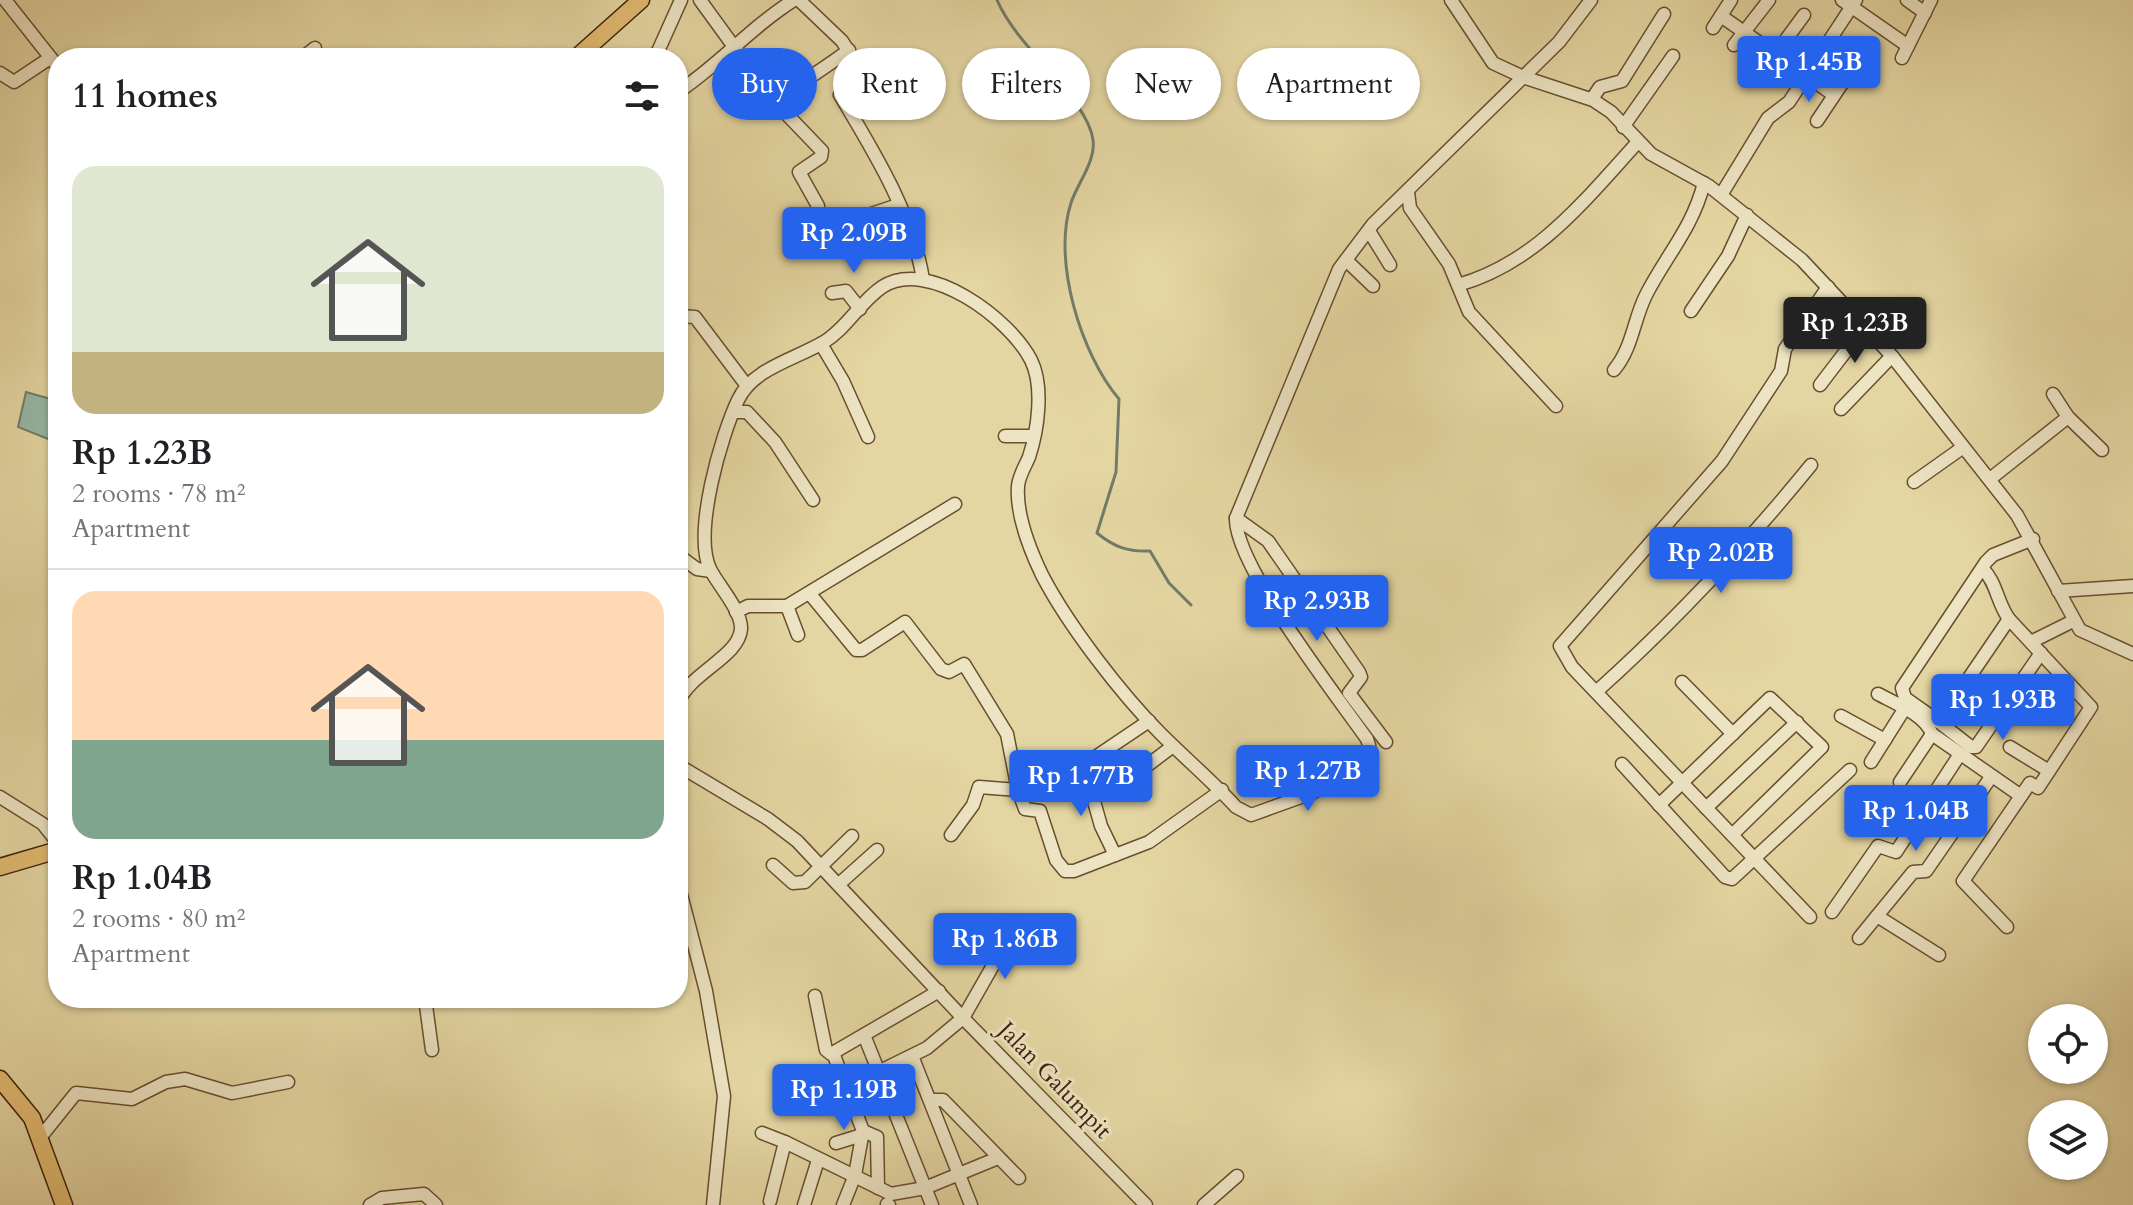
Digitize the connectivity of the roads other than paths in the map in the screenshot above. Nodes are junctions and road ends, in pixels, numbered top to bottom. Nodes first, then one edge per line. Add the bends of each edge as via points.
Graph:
1 (5, 0) edge
2 (641, 0) edge
3 (681, 0) edge
4 (700, 0) edge
5 (798, 0) edge
6 (1451, 0) edge
7 (1591, 0) edge
8 (1731, 0) edge
9 (1769, 0) edge
10 (1907, 0) edge
11 (1931, 0) edge
12 (1850, 2) edge
13 (1925, 13) junction
14 (1664, 14) dead end
15 (1804, 15) dead end
16 (1721, 16) junction
17 (1713, 28) dead end
18 (1744, 33) junction
19 (1734, 45) dead end
20 (587, 48) edge
21 (659, 48) edge
22 (734, 48) edge
23 (736, 48) edge
24 (847, 48) edge
25 (48, 54) edge
26 (1775, 54) junction
27 (1673, 56) dead end
28 (1859, 58) dead end
29 (48, 65) edge
30 (712, 66) edge
31 (1762, 72) dead end
32 (0, 73) edge
33 (1805, 74) junction
34 (1530, 78) junction
35 (688, 84) edge
36 (1834, 95) junction
37 (1592, 99) junction
38 (792, 120) edge
39 (855, 120) edge
40 (1817, 121) dead end
41 (1623, 127) junction
42 (1637, 143) junction
43 (1704, 183) junction
44 (1409, 195) junction
45 (1721, 195) junction
46 (898, 205) junction
47 (818, 206) dead end
48 (1747, 215) junction
49 (838, 225) dead end
50 (1371, 236) junction
51 (1350, 263) junction
52 (1390, 265) dead end
53 (923, 279) junction
54 (1458, 285) junction
55 (1373, 286) dead end
56 (1828, 287) junction
57 (832, 293) dead end
58 (860, 309) junction
59 (1691, 311) dead end
60 (688, 317) edge
61 (1865, 326) junction
62 (823, 348) junction
63 (1892, 356) junction
64 (1614, 370) dead end
65 (1820, 385) dead end
66 (747, 386) junction
67 (2053, 394) dead end
68 (1556, 406) dead end
69 (1841, 409) dead end
70 (738, 412) junction
71 (2068, 417) junction
72 (1005, 436) dead end
73 (1030, 436) junction
74 (868, 437) dead end
75 (1962, 448) junction
76 (2102, 450) dead end
77 (1811, 465) dead end
78 (1990, 479) junction
79 (1914, 482) dead end
80 (813, 500) dead end
81 (955, 504) dead end
82 (1242, 520) junction
83 (2033, 539) junction
84 (688, 562) edge
85 (1983, 569) junction
86 (711, 571) junction
87 (2133, 586) edge
88 (2058, 591) junction
89 (810, 594) junction
90 (787, 606) junction
91 (742, 609) junction
92 (2009, 619) junction
93 (2073, 621) junction
94 (798, 635) dead end
95 (2031, 642) junction
96 (2041, 653) junction
97 (2133, 654) edge
98 (1682, 682) dead end
99 (688, 685) edge
100 (1596, 692) junction
101 (1878, 694) dead end
102 (1905, 708) junction
103 (1841, 716) dead end
104 (1797, 722) junction
105 (1145, 723) junction
106 (1936, 728) junction
107 (1733, 734) junction
108 (1885, 740) junction
109 (1386, 742) dead end
110 (2010, 747) dead end
111 (1169, 749) junction
112 (1960, 754) junction
113 (1871, 762) dead end
114 (1622, 764) dead end
115 (1084, 766) junction
116 (1850, 770) dead end
117 (688, 771) edge
118 (1140, 771) dead end
119 (2049, 771) junction
120 (1991, 777) junction
121 (1900, 782) dead end
122 (1057, 783) dead end
123 (1682, 783) junction
124 (1018, 790) junction
125 (1218, 792) junction
126 (2021, 796) junction
127 (0, 797) edge
128 (1659, 805) junction
129 (1706, 808) junction
130 (48, 830) edge
131 (951, 835) dead end
132 (1732, 835) junction
133 (852, 836) dead end
134 (877, 850) dead end
135 (48, 853) edge
136 (1115, 855) junction
137 (1755, 860) junction
138 (773, 865) dead end
139 (822, 865) junction
140 (0, 867) edge
141 (839, 884) junction
142 (1832, 912) dead end
143 (1877, 916) junction
144 (1810, 917) dead end
145 (688, 922) edge
146 (1015, 927) dead end
147 (2007, 927) dead end
148 (1859, 938) dead end
149 (1939, 955) dead end
150 (939, 991) junction
151 (815, 996) dead end
152 (426, 1008) edge
153 (963, 1018) junction
154 (864, 1035) junction
155 (432, 1050) dead end
156 (833, 1053) junction
157 (912, 1056) junction
158 (880, 1071) junction
159 (0, 1079) edge
160 (288, 1082) dead end
161 (848, 1087) junction
162 (930, 1100) junction
163 (762, 1133) dead end
164 (862, 1133) junction
165 (39, 1139) junction
166 (785, 1142) junction
167 (836, 1143) dead end
168 (998, 1158) junction
169 (818, 1160) junction
170 (958, 1174) junction
171 (855, 1175) junction
172 (1237, 1176) dead end
173 (1019, 1178) dead end
174 (878, 1188) junction
175 (925, 1188) junction
176 (770, 1201) dead end
177 (888, 1202) edge
178 (64, 1205) edge
179 (370, 1205) edge
180 (436, 1205) edge
181 (713, 1205) edge
182 (804, 1205) edge
183 (843, 1205) edge
184 (932, 1205) edge
185 (971, 1205) edge
186 (1146, 1205) edge
187 (1204, 1205) edge

1 - 25 street
2 - 20 main road
3 - 21 street
4 - 22 street
5 - 23 street via 751,28
5 - 24 street
6 - 34 street via 1493,63
7 - 34 street
8 - 16 street
9 - 18 street
10 - 13 street
11 - 13 street
12 - 13 street via 1905,52
12 - 33 street
14 - 37 street via 1622,81 1600,87
15 - 26 street
16 - 17 street
16 - 18 street
18 - 19 street
18 - 26 street
26 - 31 street
26 - 33 street
27 - 41 street
28 - 36 street
29 - 32 street via 14,82
30 - 35 street
33 - 36 street
33 - 45 street via 1789,102 1768,118
34 - 37 street
34 - 44 street
36 - 40 street
37 - 41 street
38 - 47 street via 822,151 799,172
39 - 46 street
41 - 42 street
42 - 43 street
42 - 54 street via 1543,241 1491,275
43 - 45 street
43 - 64 street via 1687,232 1647,293 1636,316 1631,347
44 - 50 street
44 - 54 street via 1410,208 1441,250
45 - 48 street
46 - 49 street
46 - 53 street
48 - 56 street
48 - 59 street via 1728,256
50 - 51 street
50 - 52 street
51 - 55 street
51 - 82 street via 1304,349
53 - 58 street via 893,281
53 - 73 street via 977,303 1025,349 1037,378
54 - 68 street via 1469,312
56 - 61 street
56 - 100 street via 1785,349 1781,371 1722,461 1561,644 1561,652
57 - 58 street via 846,291
58 - 62 street
60 - 66 street via 695,317
61 - 63 street
61 - 65 street
62 - 66 street via 773,368
62 - 74 street
63 - 69 street
63 - 75 street
66 - 70 street
67 - 71 street
70 - 80 street via 759,422
70 - 86 street via 706,520
71 - 76 street
71 - 78 street
72 - 73 street
73 - 105 street via 1018,489 1039,568
75 - 78 street
75 - 79 street
77 - 100 street via 1721,570
78 - 83 street
81 - 89 street
82 - 109 street via 1268,541 1359,672 1349,693
82 - 125 street via 1236,531 1252,572 1367,739 1370,756 1312,793 1251,815
83 - 85 street via 1993,555
83 - 88 street
84 - 86 street
85 - 92 street
85 - 106 street via 1902,689
86 - 91 street
87 - 88 street
88 - 93 street
89 - 90 street
89 - 124 street via 856,650 905,622 944,671 964,664 1005,729
90 - 91 street
90 - 94 street
91 - 99 street via 734,645
92 - 95 street
92 - 106 street
93 - 95 street
93 - 97 street via 2091,638
95 - 96 street
96 - 106 street via 1978,746
96 - 119 street via 2091,707
98 - 107 street
100 - 123 street
101 - 102 street
102 - 106 street
102 - 108 street
103 - 108 street
104 - 107 street via 1770,698
104 - 129 street
104 - 132 street via 1822,747
105 - 111 street
105 - 115 street
106 - 112 street
106 - 121 street
107 - 123 street
108 - 113 street
110 - 119 street
111 - 118 street
111 - 125 street
112 - 120 street
112 - 142 street via 1896,852 1878,846
114 - 128 street
115 - 122 street
115 - 136 street
116 - 137 street
117 - 139 street, Jalan Galumpit via 768,819
119 - 126 street via 2038,788 2030,783
120 - 126 street
120 - 143 street via 1926,871 1913,872
123 - 128 street
123 - 129 street
124 - 131 street via 979,786 973,805
124 - 136 street via 1025,809 1040,811 1063,870
125 - 136 street via 1158,837
126 - 147 street via 1963,881
127 - 130 street
128 - 137 street via 1725,877 1735,878
129 - 132 street
132 - 137 street
133 - 139 street
134 - 141 street
135 - 140 main road
137 - 144 street
138 - 139 street via 793,883 805,882
139 - 141 street, Jalan Galumpit
141 - 150 street, Jalan Galumpit
143 - 148 street
143 - 149 street
145 - 181 street via 724,1096
146 - 153 street
150 - 153 street, Jalan Galumpit
150 - 154 street
151 - 156 street via 826,1050
152 - 155 street
153 - 157 street
153 - 186 street, Jalan Galumpit
154 - 156 street
154 - 158 street
156 - 161 street
157 - 158 street
157 - 162 street
158 - 161 street
158 - 175 street
159 - 165 main road via 32,1118
160 - 165 street via 232,1093 185,1079 132,1099 76,1093
161 - 164 street
162 - 168 street via 943,1100
162 - 170 street
163 - 166 street
164 - 167 street
164 - 171 street
164 - 174 street via 877,1137
165 - 178 main road
166 - 169 street
166 - 176 street
168 - 170 street
168 - 173 street
169 - 171 street
169 - 182 street
170 - 175 street
170 - 185 street
171 - 174 street
171 - 183 street
172 - 187 street
174 - 177 street
175 - 177 street
175 - 184 street
179 - 180 street via 382,1198 424,1194

